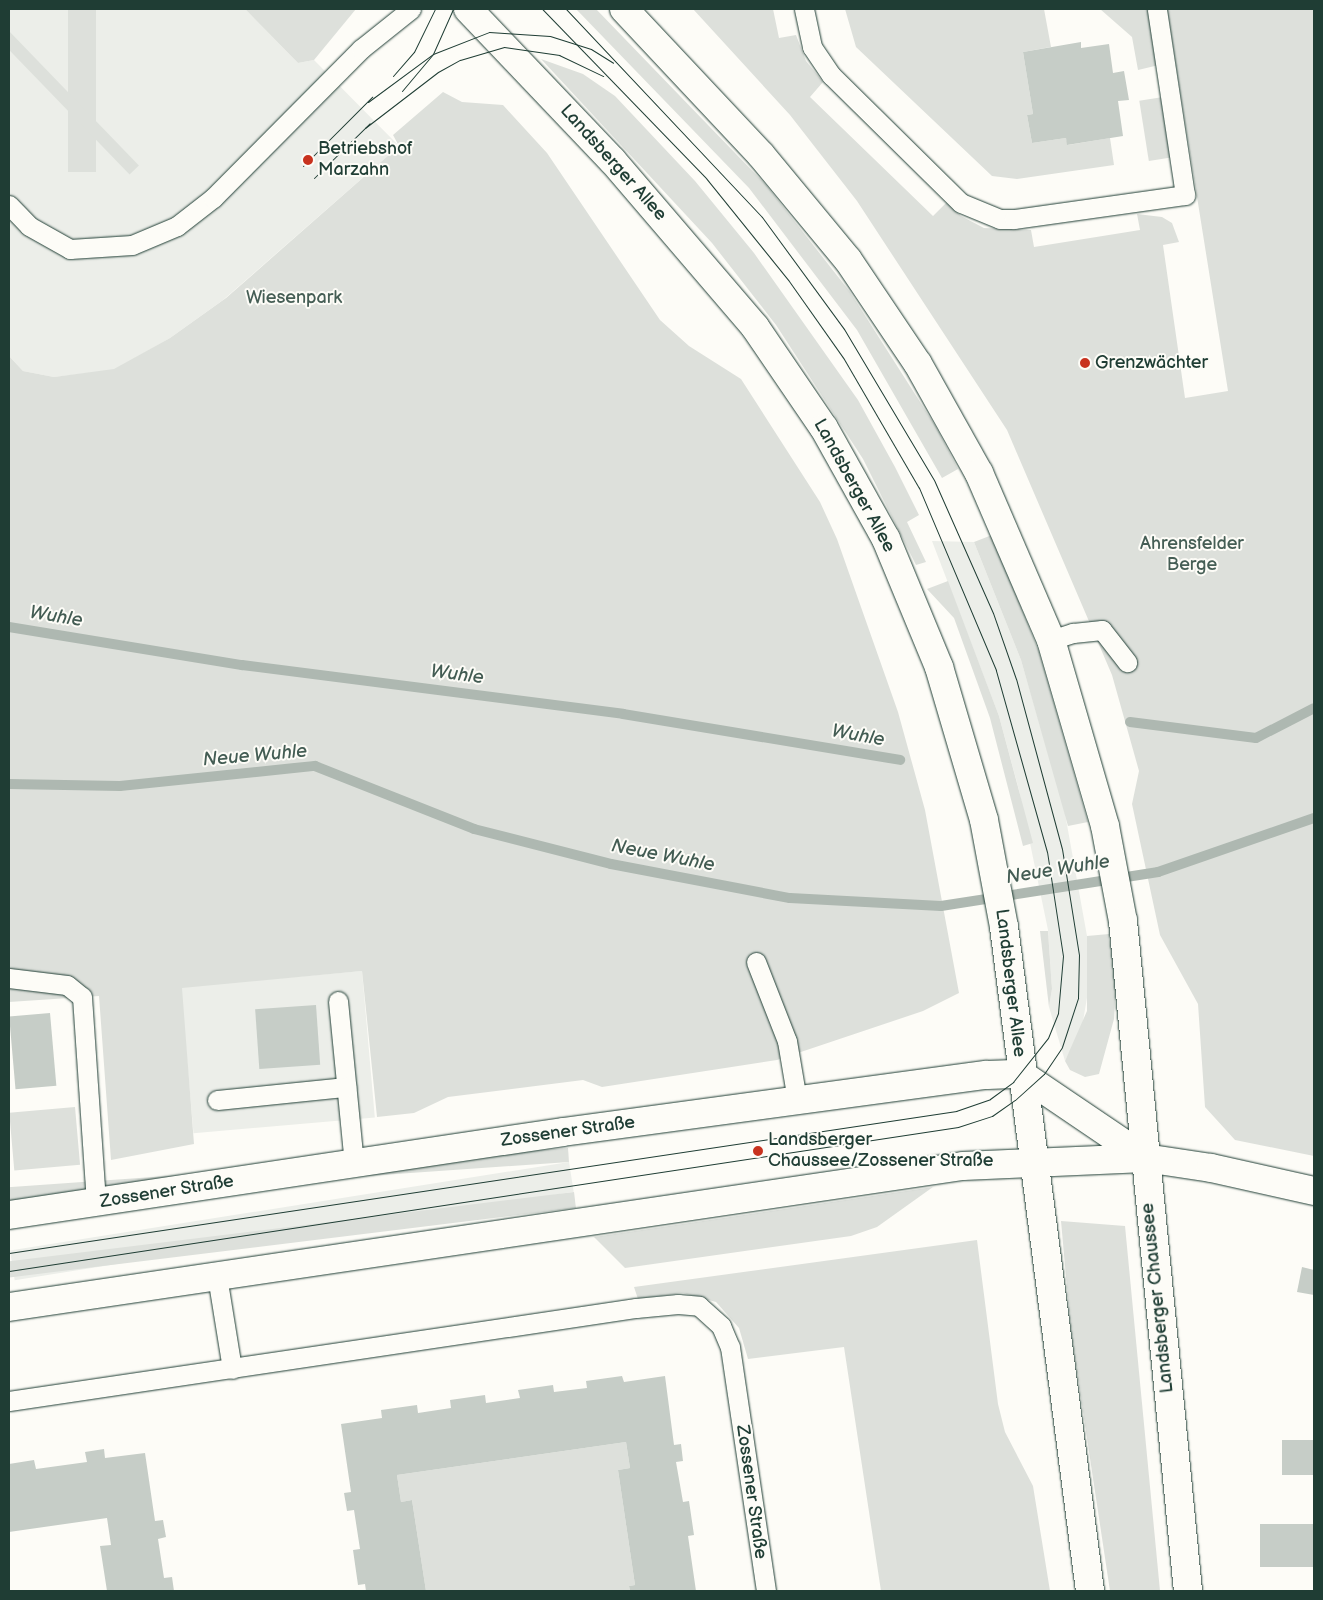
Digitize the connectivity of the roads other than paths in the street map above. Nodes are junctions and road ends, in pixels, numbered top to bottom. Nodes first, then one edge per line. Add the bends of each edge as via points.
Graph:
1 (411, 9) edge
2 (468, 9) edge
3 (624, 9) edge
4 (804, 9) edge
5 (1157, 9) edge
6 (9, 205) edge
7 (1051, 640) junction
8 (1127, 662) dead end
9 (756, 962) dead end
10 (9, 978) edge
11 (338, 1001) dead end
12 (1021, 1074) junction
13 (346, 1086) junction
14 (217, 1100) dead end
15 (797, 1100) junction
16 (1109, 1147) junction
17 (1145, 1158) junction
18 (1034, 1163) junction
19 (354, 1164) junction
20 (1314, 1191) edge
21 (96, 1203) junction
22 (9, 1216) edge
23 (217, 1276) junction
24 (9, 1307) edge
25 (232, 1369) junction
26 (9, 1401) edge
27 (766, 1591) edge
28 (1090, 1591) edge
29 (1188, 1591) edge

1 - 6 lane via 361,50 213,198 177,226 132,246 70,249 29,226
2 - 12 main road, Landsberger Allee via 694,252 755,327 824,428 886,539 939,667 970,764 1004,927
3 - 7 main road via 761,155 848,260 918,364 979,473
4 - 5 lane via 808,34 824,66 961,203 980,212 1014,219 1185,195
7 - 8 lane via 1073,633 1102,630
7 - 17 main road, Landsberger Chaussee via 1105,826 1123,921
9 - 15 lane via 788,1041
10 - 21 lane via 67,985 82,997
11 - 13 lane
12 - 15 main road, Zossener Straße via 951,1078
12 - 16 main road
12 - 18 main road
13 - 14 lane
13 - 19 lane
15 - 19 main road, Zossener Straße
16 - 17 main road
16 - 18 main road
17 - 20 main road via 1211,1168
17 - 29 main road, Landsberger Chaussee
18 - 23 main road via 940,1169
18 - 28 main road
19 - 21 main road, Zossener Straße
21 - 22 main road, Zossener Straße
23 - 24 main road
23 - 25 lane
25 - 26 lane, Zossener Straße
25 - 27 lane, Zossener Straße via 636,1308 678,1304 699,1306 721,1326 730,1347

